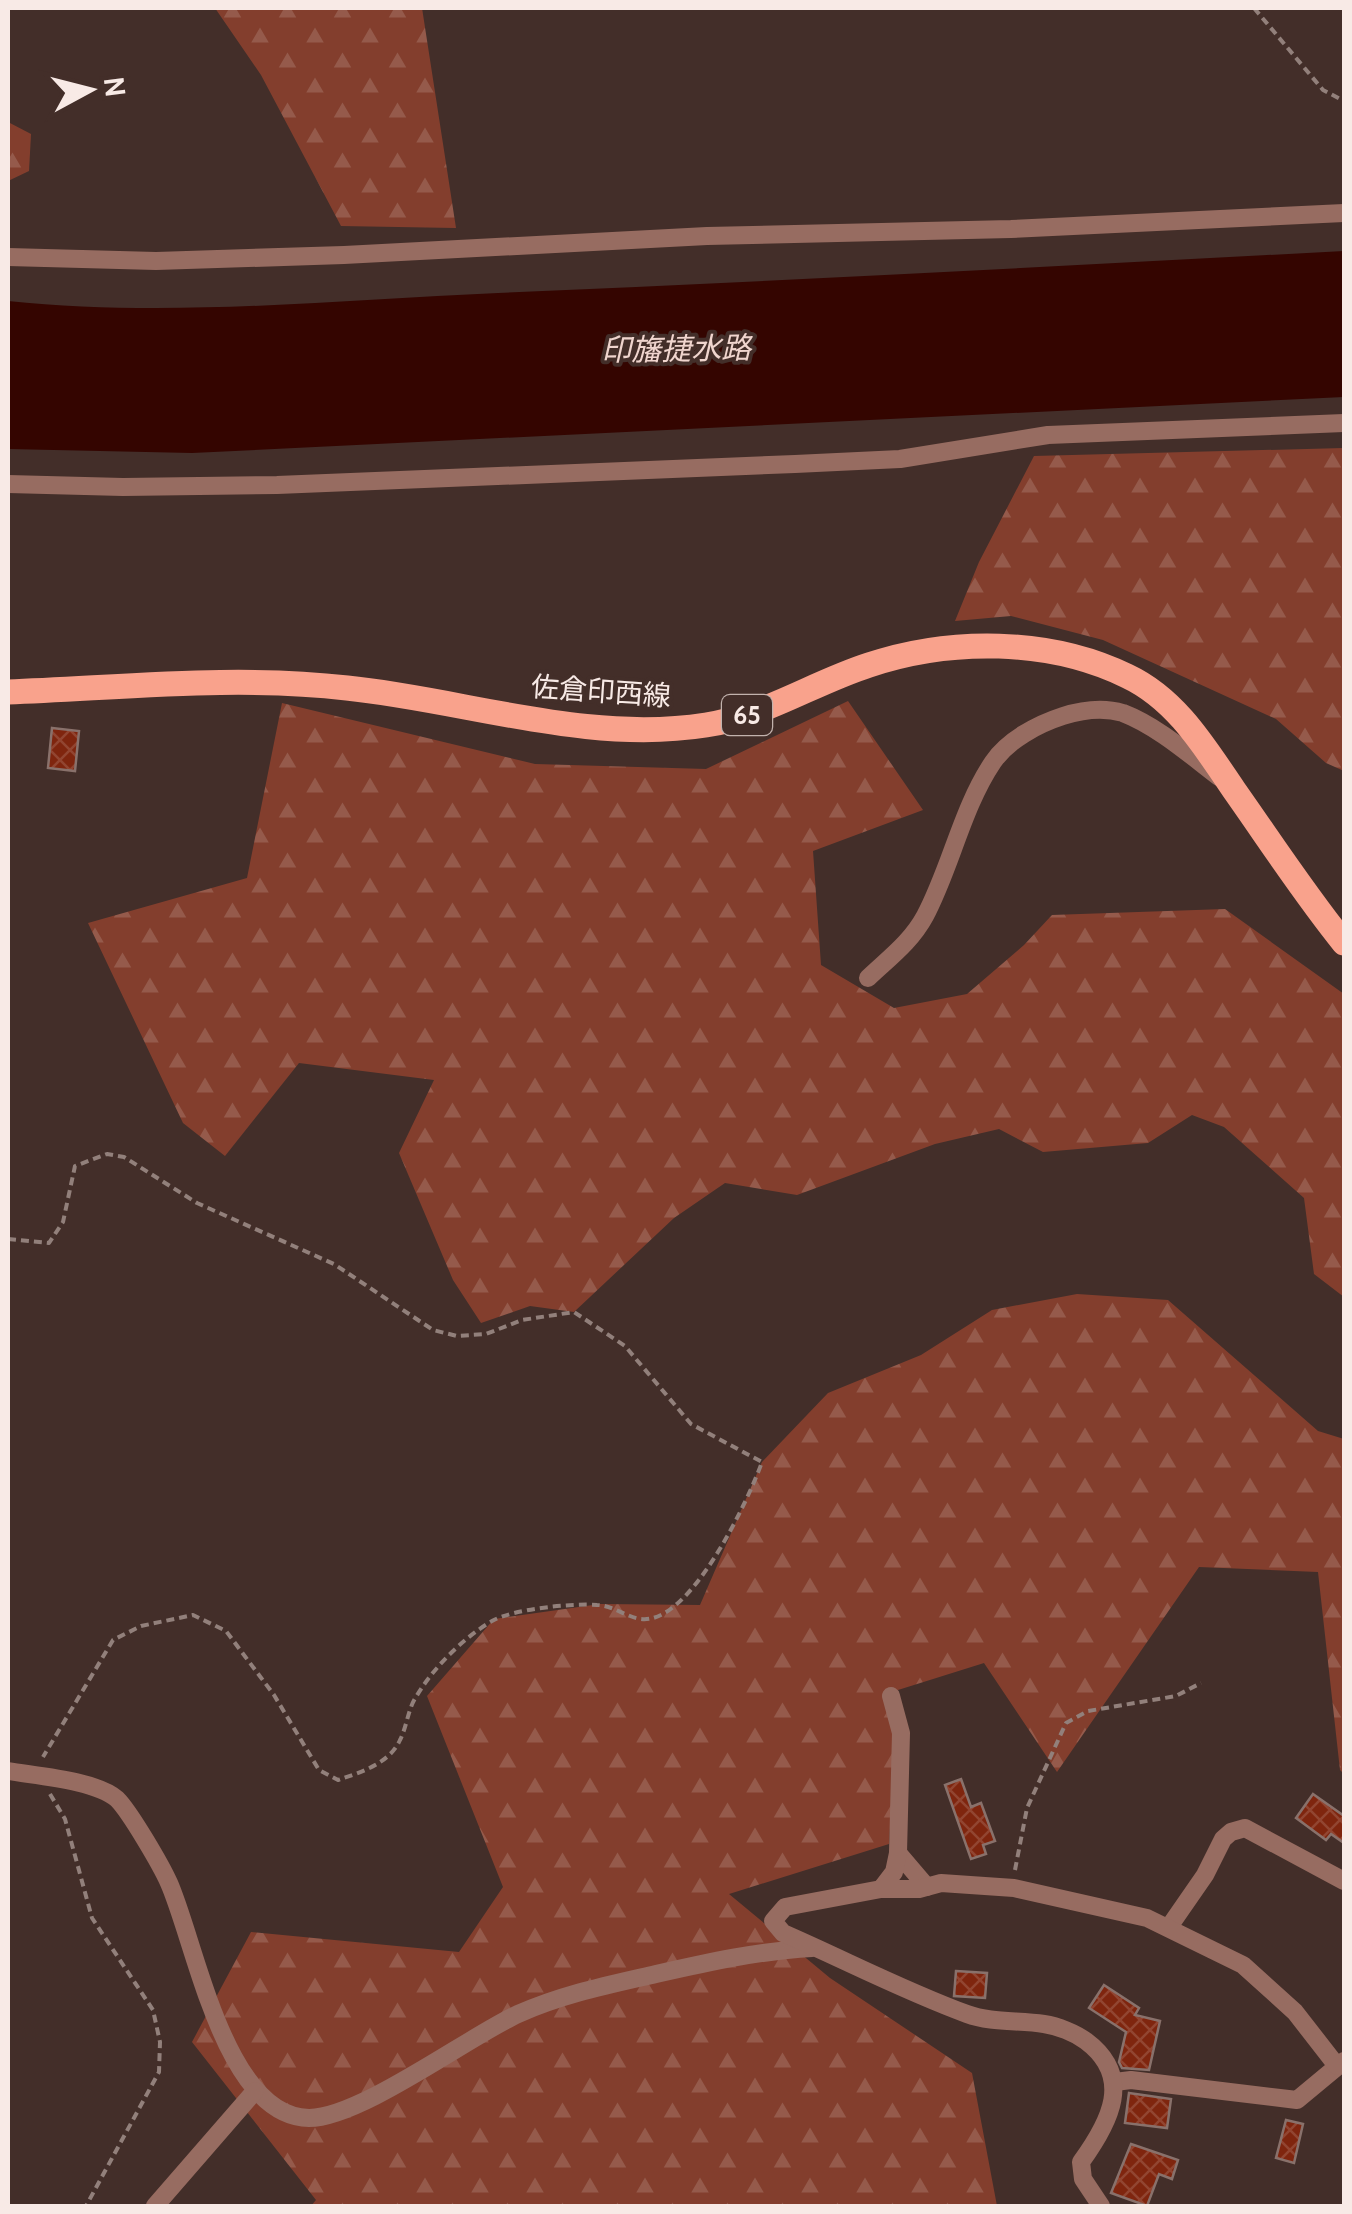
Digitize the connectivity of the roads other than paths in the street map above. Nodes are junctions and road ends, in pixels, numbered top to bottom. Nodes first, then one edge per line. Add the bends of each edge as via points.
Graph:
1 (1344, 213) edge
2 (8, 256) edge
3 (1344, 423) edge
4 (8, 484) edge
5 (8, 692) edge
6 (1232, 786) junction
7 (1344, 943) edge
8 (868, 978) dead end
9 (890, 1696) dead end
10 (8, 1771) edge
11 (898, 1853) junction
12 (1344, 1881) edge
13 (928, 1886) junction
14 (881, 1889) junction
15 (1169, 1928) junction
16 (818, 1948) junction
17 (1341, 2063) edge
18 (1115, 2082) junction
19 (255, 2091) junction
20 (154, 2206) edge
21 (1101, 2206) edge

1 - 2 street via 325,256
3 - 4 street via 1048,436 900,459 277,485
5 - 6 main road, 佐倉印西線 / 65 via 343,687 607,727 668,729 766,710 870,664 986,646 1052,652 1129,676 1163,698
6 - 7 main road, 佐倉印西線 / 65
6 - 8 street via 1122,713 1100,709 1048,720 994,760 925,915 910,940
9 - 11 street via 901,1733
10 - 19 street via 95,1788 116,1800 168,1880 235,2060
11 - 13 street
11 - 14 street
12 - 15 street via 1245,1828 1223,1839
13 - 14 street
13 - 15 street via 1014,1888
14 - 16 street via 785,1907 773,1921 783,1933
15 - 17 street via 1243,1965
16 - 18 street via 975,2017 1048,2024 1080,2036 1097,2049
16 - 19 street via 733,1955 567,1994 342,2110 309,2118 280,2111
17 - 18 street via 1297,2100
18 - 21 street via 1100,2136 1081,2162 1083,2179
19 - 20 street

